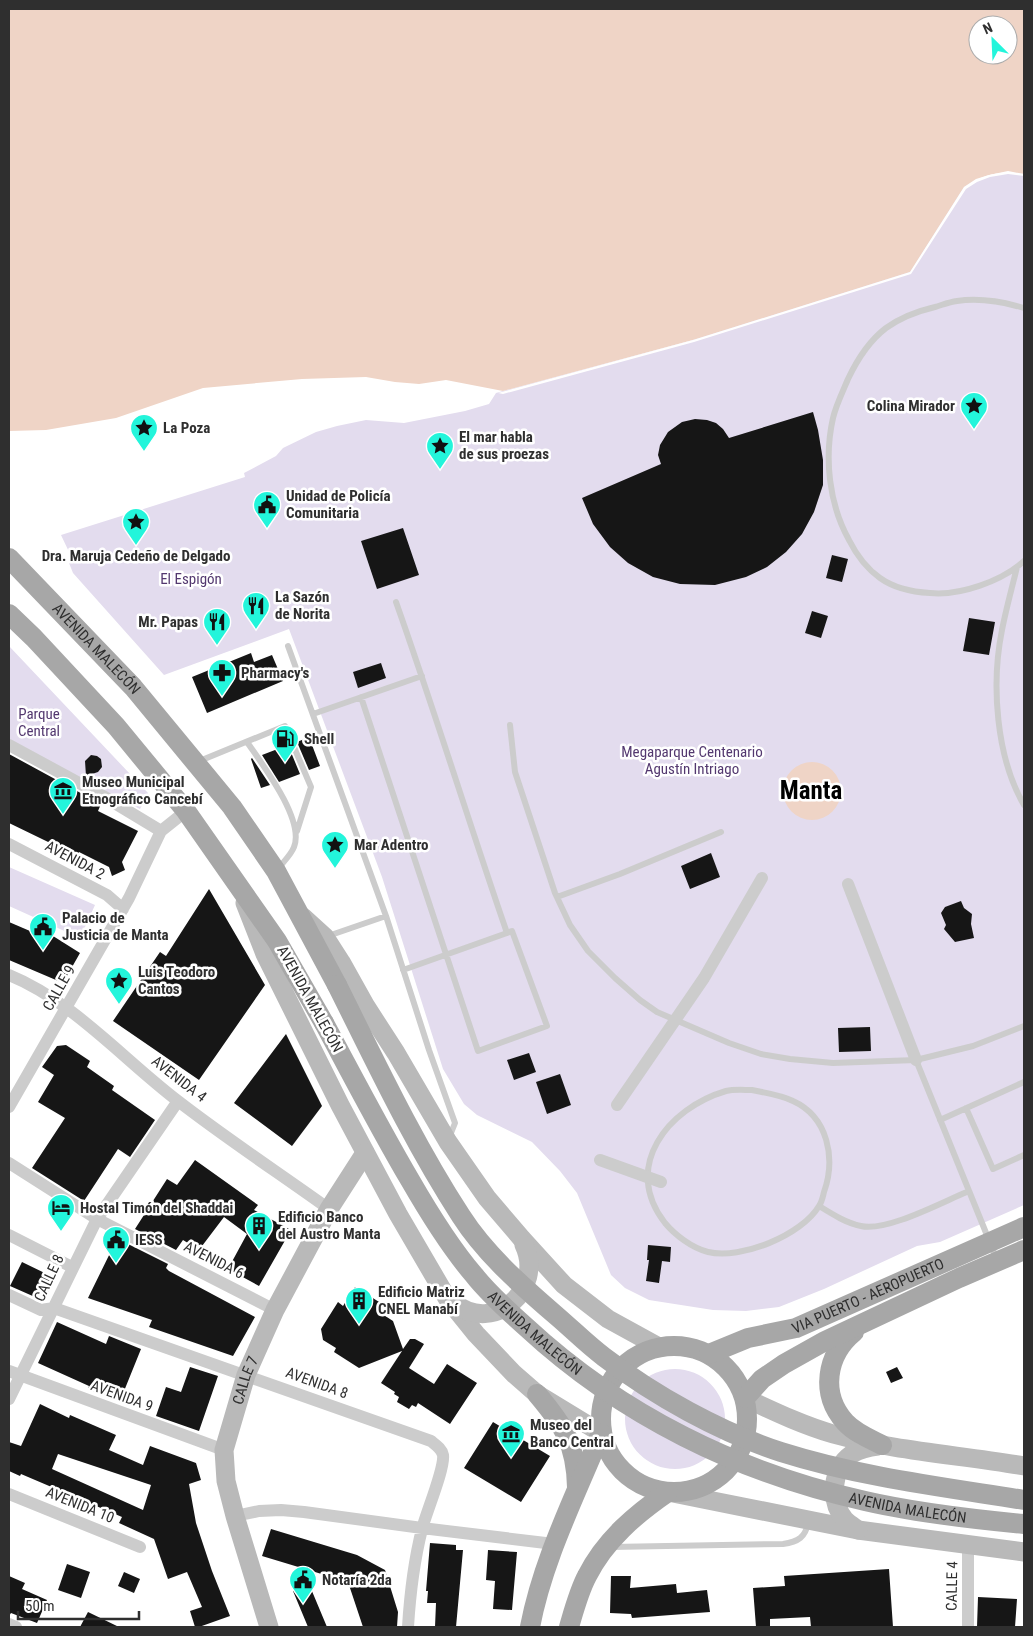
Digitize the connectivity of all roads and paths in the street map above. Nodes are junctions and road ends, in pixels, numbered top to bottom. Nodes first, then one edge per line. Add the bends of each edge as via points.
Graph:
1 (1024, 308) edge
2 (9, 558) edge
3 (1024, 561) edge
4 (1017, 567) junction
5 (396, 602) dead end
6 (9, 614) edge
7 (288, 646) dead end
8 (422, 676) junction
9 (361, 697) junction
10 (313, 714) junction
11 (510, 726) dead end
12 (247, 742) junction
13 (9, 745) edge
14 (196, 762) junction
15 (1024, 805) edge
16 (186, 812) junction
17 (162, 831) junction
18 (297, 831) junction
19 (722, 832) dead end
20 (9, 844) edge
21 (276, 871) junction
22 (762, 878) dead end
23 (848, 884) dead end
24 (240, 887) junction
25 (557, 897) junction
26 (123, 908) junction
27 (300, 915) junction
28 (386, 916) junction
29 (507, 933) junction
30 (325, 937) junction
31 (446, 955) junction
32 (403, 970) junction
33 (9, 975) edge
34 (66, 1008) junction
35 (676, 1020) junction
36 (1024, 1026) edge
37 (916, 1060) junction
38 (1024, 1082) edge
39 (13, 1088) edge
40 (178, 1101) junction
41 (617, 1105) dead end
42 (9, 1107) edge
43 (966, 1108) junction
44 (940, 1120) junction
45 (448, 1142) junction
46 (365, 1154) junction
47 (1024, 1155) edge
48 (600, 1160) dead end
49 (9, 1163) edge
50 (647, 1177) junction
51 (661, 1182) dead end
52 (969, 1191) junction
53 (819, 1206) junction
54 (329, 1209) junction
55 (97, 1219) junction
56 (1024, 1226) edge
57 (9, 1235) edge
58 (522, 1240) junction
59 (990, 1241) junction
60 (1024, 1250) edge
61 (998, 1260) junction
62 (72, 1267) junction
63 (9, 1295) edge
64 (447, 1298) junction
65 (54, 1308) junction
66 (275, 1310) junction
67 (864, 1324) junction
68 (659, 1347) junction
69 (709, 1354) junction
70 (14, 1374) edge
71 (246, 1375) junction
72 (537, 1394) junction
73 (745, 1398) junction
74 (9, 1399) edge
75 (601, 1434) junction
76 (882, 1445) junction
77 (224, 1450) junction
78 (968, 1456) junction
79 (1024, 1458) edge
80 (1024, 1466) edge
81 (578, 1491) junction
82 (668, 1492) junction
83 (1024, 1492) edge
84 (9, 1494) edge
85 (988, 1494) junction
86 (1024, 1500) edge
87 (235, 1516) junction
88 (808, 1521) junction
89 (1000, 1522) junction
90 (1024, 1524) edge
91 (422, 1528) junction
92 (858, 1530) junction
93 (1024, 1532) edge
94 (554, 1544) junction
95 (140, 1546) dead end
96 (968, 1546) junction
97 (607, 1547) junction
98 (1024, 1552) edge
99 (9, 1624) edge
100 (16, 1627) edge
101 (270, 1627) edge
102 (408, 1627) edge
103 (530, 1627) edge
104 (570, 1627) edge
105 (968, 1627) edge

1 - 4 lane via 999,302 957,301 912,315 886,328 855,363 833,418 829,477 841,526 857,556 879,577 898,587 936,594 959,592
2 - 14 main road, AVENIDA MALECÓN via 133,687
3 - 4 lane
4 - 15 lane via 1002,631 997,672 1003,749
5 - 8 lane
6 - 16 main road, AVENIDA MALECÓN via 116,726
7 - 10 lane
8 - 9 lane
8 - 29 lane
9 - 10 lane
9 - 31 lane
10 - 28 lane
11 - 25 lane via 515,772
12 - 14 lane
12 - 18 lane via 284,799
12 - 18 lane via 285,726 311,787
13 - 17 street
14 - 21 main road, AVENIDA MALECÓN
16 - 17 street, CALLE 9
16 - 24 main road, AVENIDA MALECÓN
17 - 26 street, CALLE 9
18 - 21 lane via 294,846
19 - 25 lane
20 - 26 street, AVENIDA 2 via 107,895
21 - 27 main road, AVENIDA MALECÓN
22 - 35 street
23 - 37 street
24 - 46 main road, AVENIDA MALECÓN via 265,954
24 - 89 main road, AVENIDA MALECÓN, bridge via 277,940 396,1156 448,1241 474,1276 557,1356 628,1406 669,1430 769,1474 865,1501
25 - 35 lane via 570,925 588,951 640,1000
26 - 34 street, CALLE 9
27 - 30 main road, AVENIDA MALECÓN
27 - 85 main road, AVENIDA MALECÓN, bridge via 416,1143 462,1217 491,1254 527,1291 603,1356 682,1408 763,1446 852,1471
28 - 30 lane
28 - 32 lane
29 - 31 lane
29 - 31 lane via 512,931 547,1026 478,1051
30 - 45 main road, AVENIDA MALECÓN
31 - 32 lane
32 - 45 lane via 455,1123
33 - 34 street, AVENIDA 4
34 - 39 street, CALLE 9
34 - 40 street, AVENIDA 4
35 - 37 lane via 761,1054 790,1059 833,1063
35 - 41 street
36 - 37 lane via 973,1046
37 - 44 lane
38 - 43 lane
39 - 42 street, CALLE 9
40 - 54 street, AVENIDA 4
40 - 55 street, CALLE 8
43 - 44 lane
43 - 47 lane via 993,1169
44 - 52 lane
45 - 58 main road, AVENIDA MALECÓN via 487,1198
46 - 54 main road, CALLE 7
46 - 64 main road, AVENIDA MALECÓN
48 - 50 street
49 - 55 street, AVENIDA 6
50 - 51 street
50 - 53 lane via 656,1212 672,1232 709,1252 760,1248 787,1235
50 - 53 lane via 656,1143 683,1112 728,1090 752,1090 793,1101 807,1110 820,1126 829,1146 830,1167
52 - 53 lane via 877,1228 861,1226
52 - 59 lane
54 - 66 main road, CALLE 7
55 - 62 street, CALLE 8
55 - 66 street, AVENIDA 6
56 - 59 main road, VIA PUERTO - AEROPUERTO
57 - 62 street
58 - 64 main road via 530,1269 518,1298 505,1308 490,1313 474,1313 459,1308
58 - 68 main road, AVENIDA MALECÓN via 564,1286 608,1319
59 - 61 lane
59 - 69 main road, VIA PUERTO - AEROPUERTO via 796,1328 748,1338
60 - 61 main road, VIA PUERTO - AEROPUERTO
61 - 67 main road, VIA PUERTO - AEROPUERTO
62 - 65 street, CALLE 8
63 - 65 street, AVENIDA 8 via 41,1310
64 - 72 main road, AVENIDA MALECÓN via 476,1334
65 - 70 street, CALLE 8
65 - 71 street, AVENIDA 8
66 - 71 main road, CALLE 7
67 - 73 main road, VIA PUERTO - AEROPUERTO via 784,1364 762,1379
67 - 76 main road via 836,1351 829,1388 845,1422
68 - 69 main road via 693,1348
68 - 75 main road via 625,1364 612,1378 600,1414
69 - 73 main road via 725,1365
70 - 74 street, CALLE 8
70 - 77 street, AVENIDA 9
71 - 77 main road, CALLE 7
71 - 91 street, AVENIDA 8 via 437,1445 443,1462
72 - 75 main road, AVENIDA MALECÓN
72 - 81 main road via 564,1429 574,1458
73 - 76 main road via 832,1434
73 - 82 main road via 747,1429 737,1457 728,1469 703,1486 686,1492
75 - 81 main road
75 - 82 main road via 610,1456 624,1474 645,1487
76 - 78 main road
76 - 92 main road via 864,1448 851,1455 835,1480 834,1495 838,1509
77 - 87 main road, CALLE 7 via 226,1481
78 - 79 main road
78 - 80 main road
81 - 94 main road
82 - 88 main road
82 - 97 main road via 640,1511
83 - 85 main road, bridge
84 - 95 street, AVENIDA 10
85 - 86 main road, AVENIDA MALECÓN, bridge
87 - 91 street via 281,1510
87 - 101 main road, CALLE 7
88 - 92 main road
88 - 97 lane via 802,1538 783,1544
89 - 90 main road, AVENIDA MALECÓN, bridge
89 - 93 main road
91 - 94 street
91 - 102 street, AVENIDA 8
92 - 96 main road
94 - 103 main road
96 - 98 main road
96 - 105 street, CALLE 4
97 - 104 main road via 587,1576
99 - 100 street

